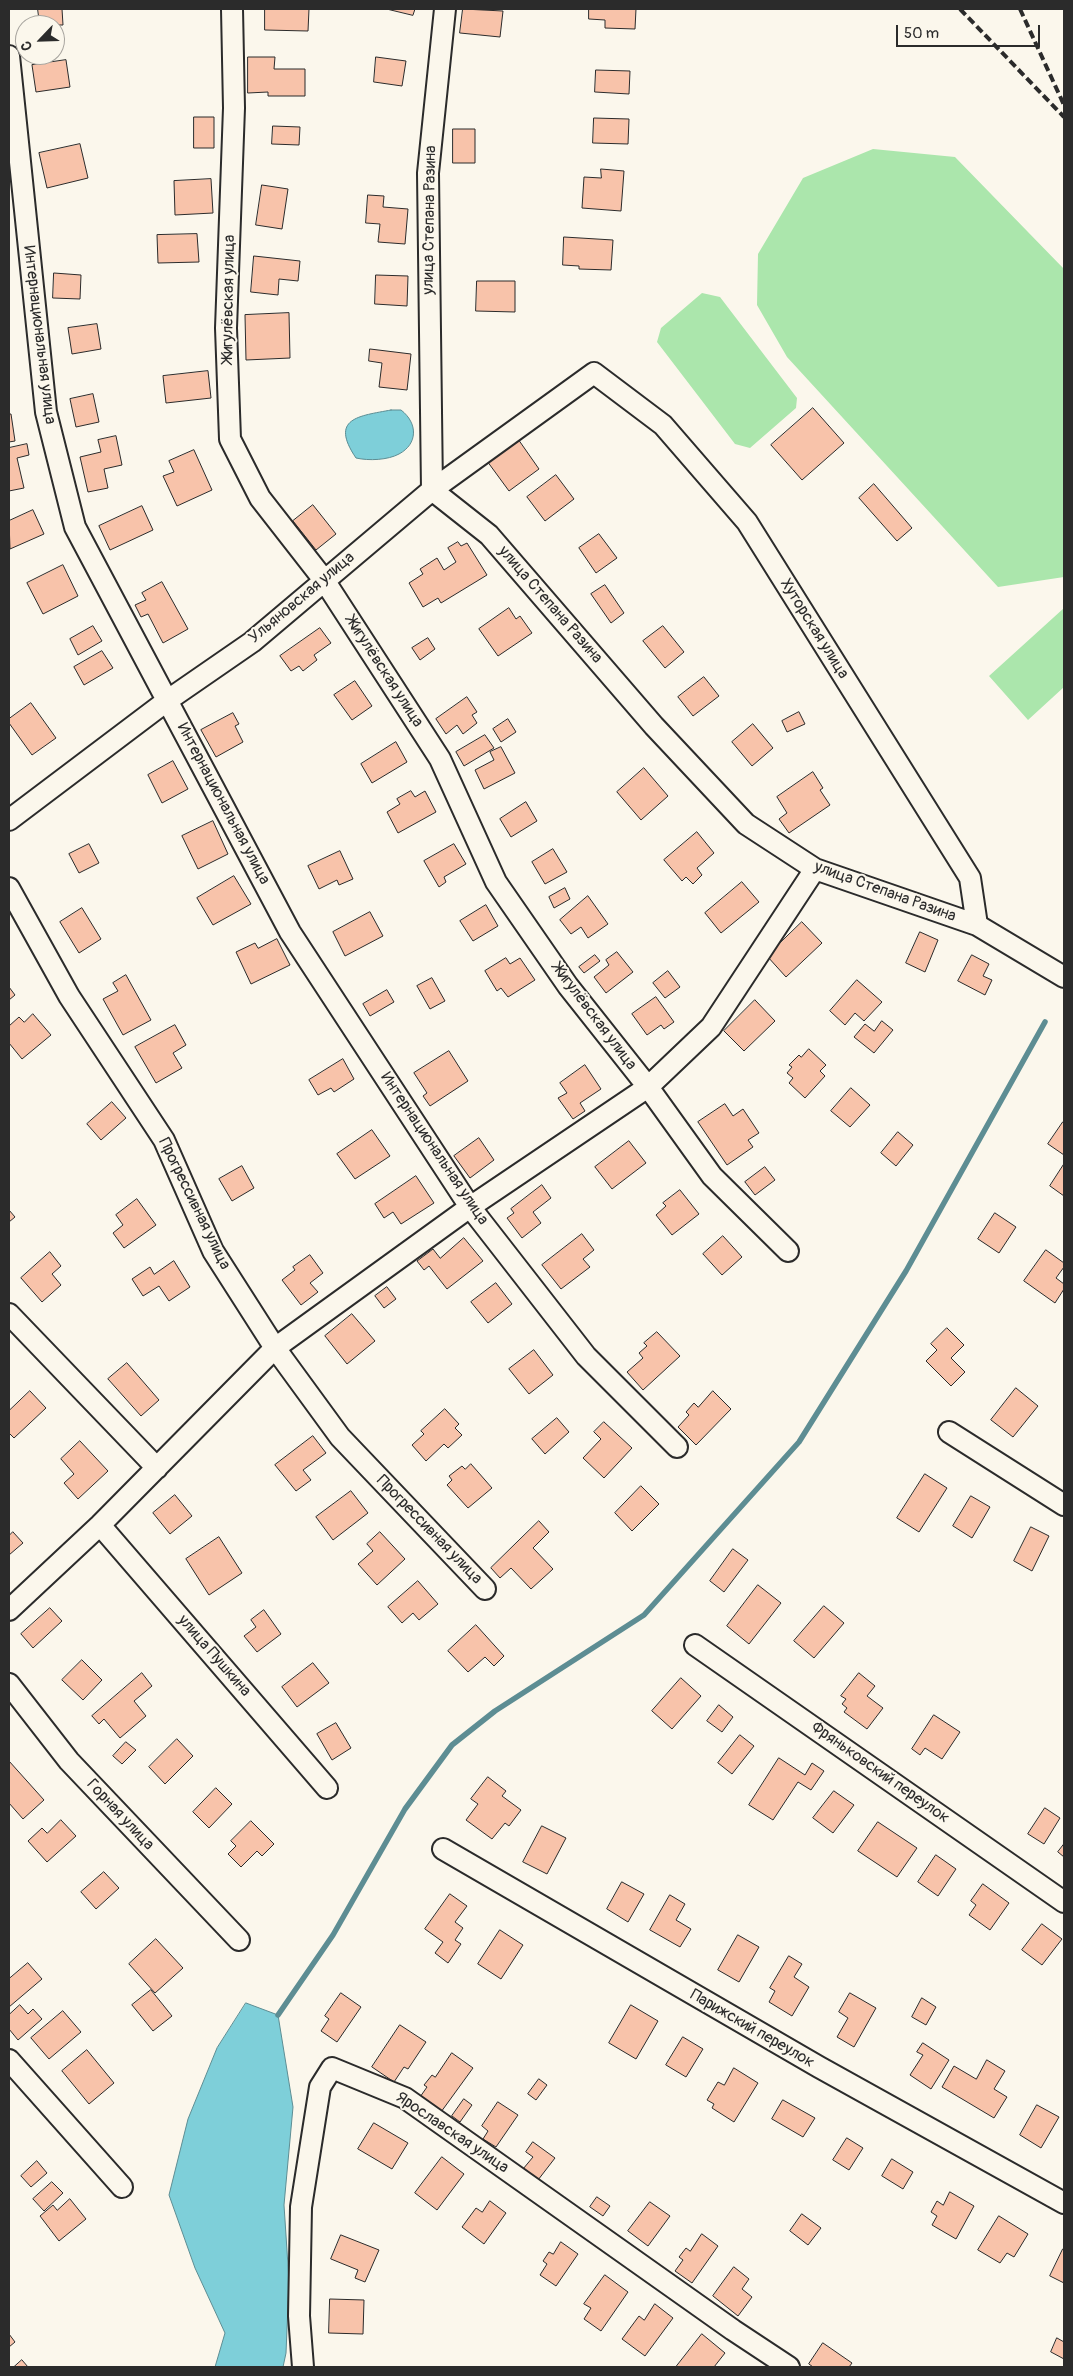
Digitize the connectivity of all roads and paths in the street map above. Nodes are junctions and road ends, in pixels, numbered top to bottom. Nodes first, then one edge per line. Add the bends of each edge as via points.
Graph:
1 (232, 9) edge
2 (445, 9) edge
3 (9, 56) edge
4 (594, 373) joint
5 (432, 490) junction
6 (324, 580) junction
7 (168, 700) junction
8 (9, 820) edge
9 (815, 869) junction
10 (9, 888) edge
11 (977, 925) junction
12 (1063, 976) edge
13 (648, 1087) junction
14 (470, 1207) junction
15 (788, 1251) dead end
16 (9, 1314) edge
17 (275, 1348) junction
18 (949, 1432) dead end
19 (677, 1447) dead end
20 (157, 1468) junction
21 (1064, 1505) edge
22 (100, 1525) junction
23 (485, 1589) dead end
24 (9, 1610) edge
25 (695, 1645) dead end
26 (9, 1684) edge
27 (327, 1788) dead end
28 (443, 1849) dead end
29 (1064, 1902) edge
30 (238, 1940) dead end
31 (9, 2060) edge
32 (122, 2187) dead end
33 (1064, 2204) edge
34 (303, 2367) edge
35 (789, 2367) edge

1 - 6 street, Жигулёвская улица via 234,108 226,328 230,439 260,498
2 - 5 street, улица Степана Разина via 428,173
3 - 7 street, Интернациональная улица via 46,412 75,527
4 - 5 street, Ульяновская улица
4 - 11 street, Хуторская улица via 663,425 747,522 970,878
5 - 6 street, Ульяновская улица
5 - 9 street, улица Степана Разина via 489,535 654,726 746,824
6 - 7 street, Ульяновская улица via 252,642
6 - 13 street, Жигулёвская улица via 440,759 496,882 568,986
7 - 8 street, Ульяновская улица
7 - 14 street, Интернациональная улица via 290,932
9 - 11 street, улица Степана Разина
9 - 13 street via 711,1027
10 - 17 street, Прогрессивная улица via 69,996 164,1140 213,1251
11 - 12 street, улица Степана Разина
13 - 14 street
13 - 15 street, Жигулёвская улица via 712,1176
14 - 17 street
14 - 19 street, Интернациональная улица via 586,1356
16 - 20 street
17 - 20 street
17 - 23 street, Прогрессивная улица via 340,1437
18 - 21 street
20 - 22 street
22 - 24 street
22 - 27 street, улица Пушкина
25 - 29 street, Фряньковский переулок
26 - 30 street, Горная улица via 69,1761
28 - 33 street, Парижский переулок via 819,2068
31 - 32 street
34 - 35 street, Ярославская улица via 299,2316 301,2207 320,2087 332,2068 405,2098

